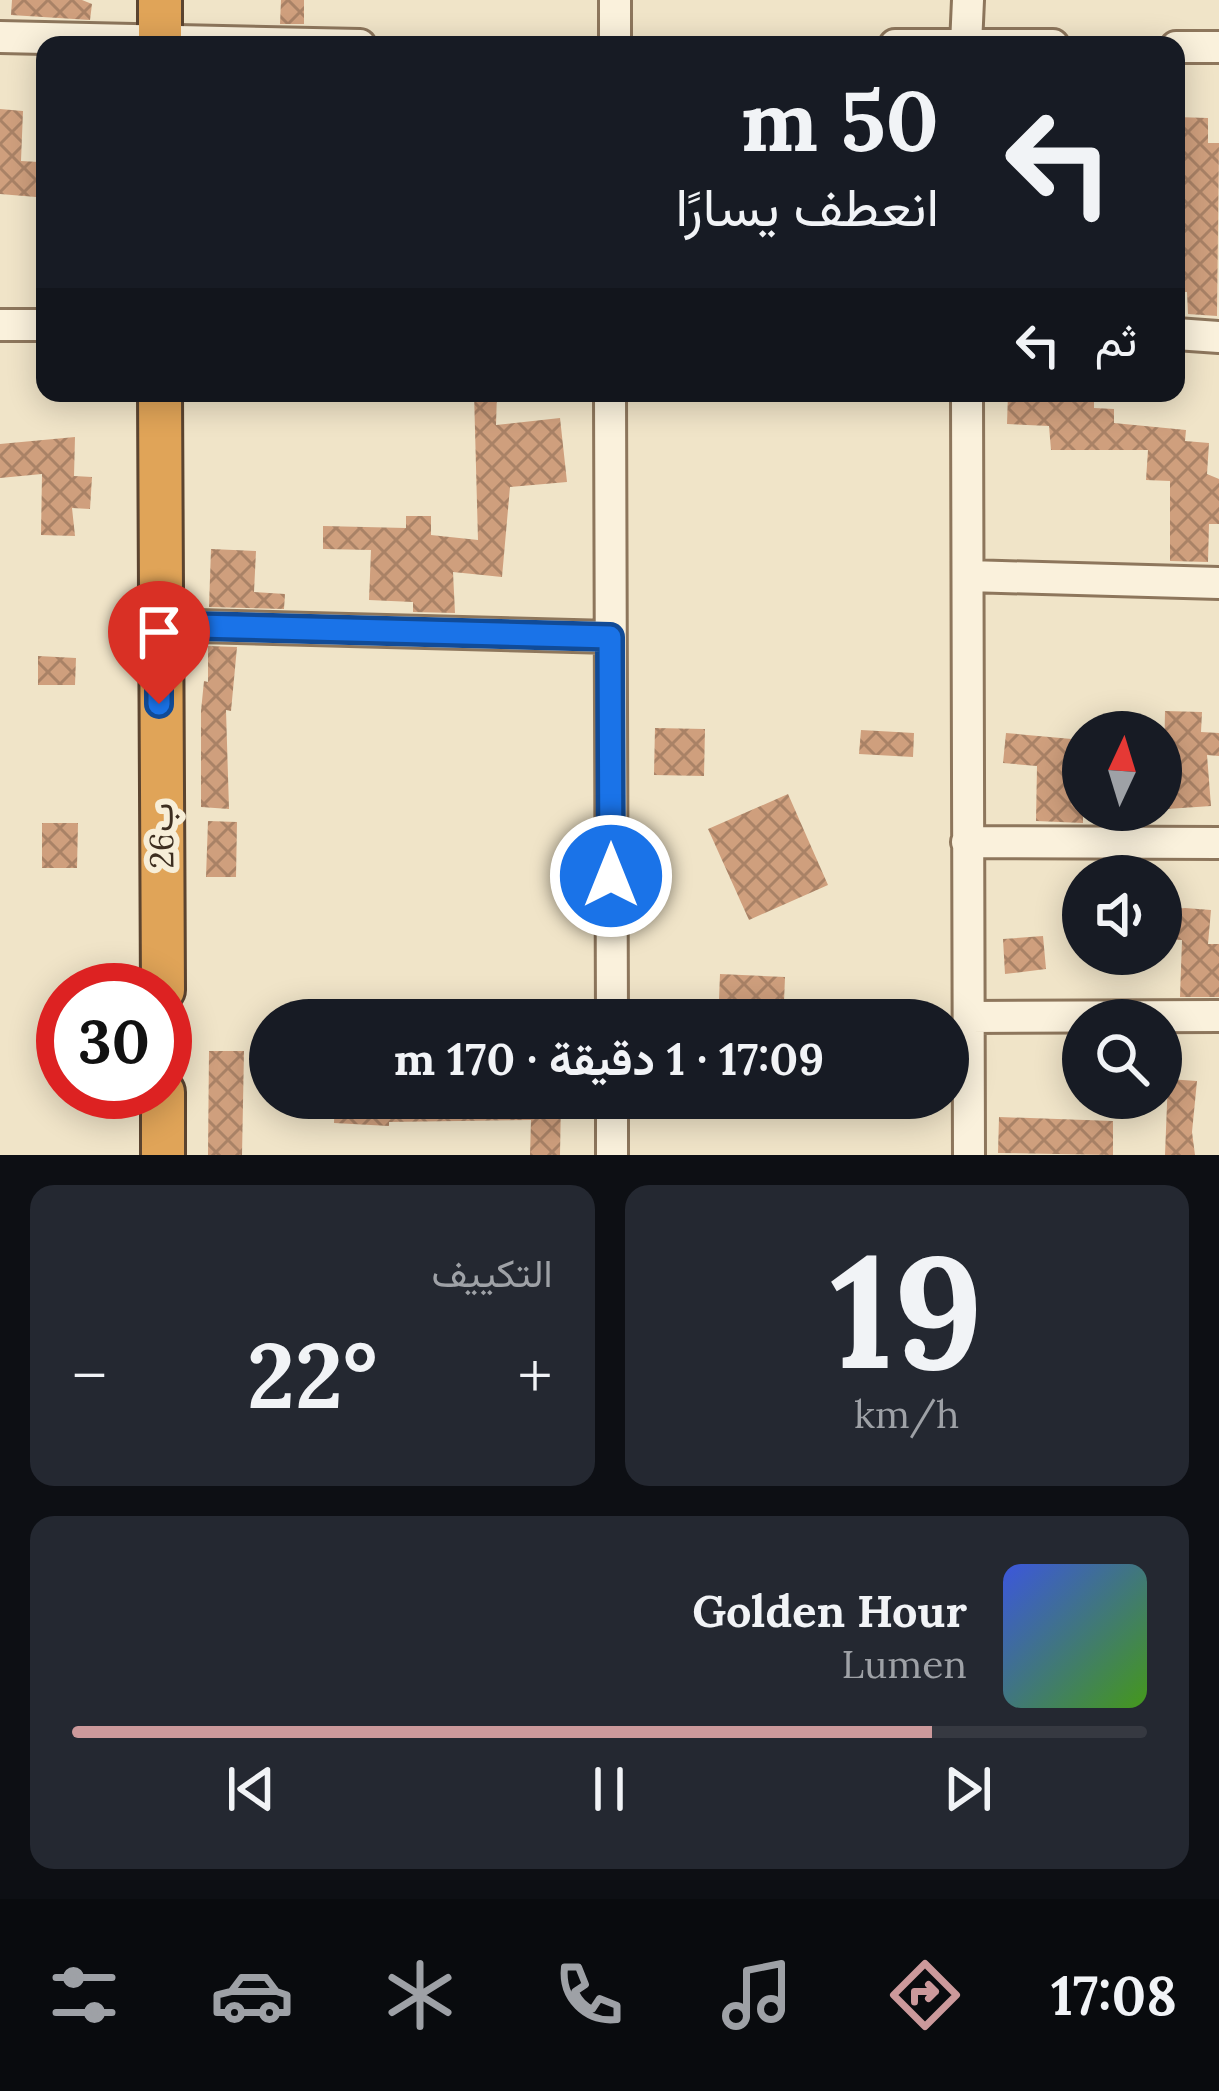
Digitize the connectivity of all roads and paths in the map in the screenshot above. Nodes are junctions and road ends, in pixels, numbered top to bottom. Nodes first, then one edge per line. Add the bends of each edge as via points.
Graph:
1 (615, 0) edge
2 (968, 0) edge
3 (160, 29) edge
4 (248, 36) edge
5 (615, 36) edge
6 (966, 36) edge
7 (0, 37) edge
8 (1185, 47) edge
9 (1219, 47) edge
10 (0, 325) edge
11 (36, 325) edge
12 (1185, 335) edge
13 (1219, 337) edge
14 (160, 402) edge
15 (610, 402) edge
16 (967, 402) edge
17 (968, 576) junction
18 (1219, 583) edge
19 (159, 625) junction
20 (610, 637) junction
21 (967, 842) junction
22 (1219, 843) edge
23 (163, 963) edge
24 (612, 999) edge
25 (969, 999) edge
26 (1219, 1016) edge
27 (969, 1017) edge
28 (163, 1119) edge
29 (612, 1119) edge
30 (969, 1119) edge
31 (163, 1155) edge
32 (612, 1155) edge
33 (969, 1155) edge

1 - 5 street
2 - 6 street
3 - 4 street
3 - 7 street
8 - 9 street
10 - 11 street
12 - 13 street
14 - 19 highway, 26ب
15 - 20 street
16 - 17 street
17 - 18 street
17 - 21 street
19 - 20 street
19 - 23 highway, 26ب
20 - 24 street
21 - 22 street
21 - 25 street
26 - 27 street
28 - 31 highway
29 - 32 street
30 - 33 street

